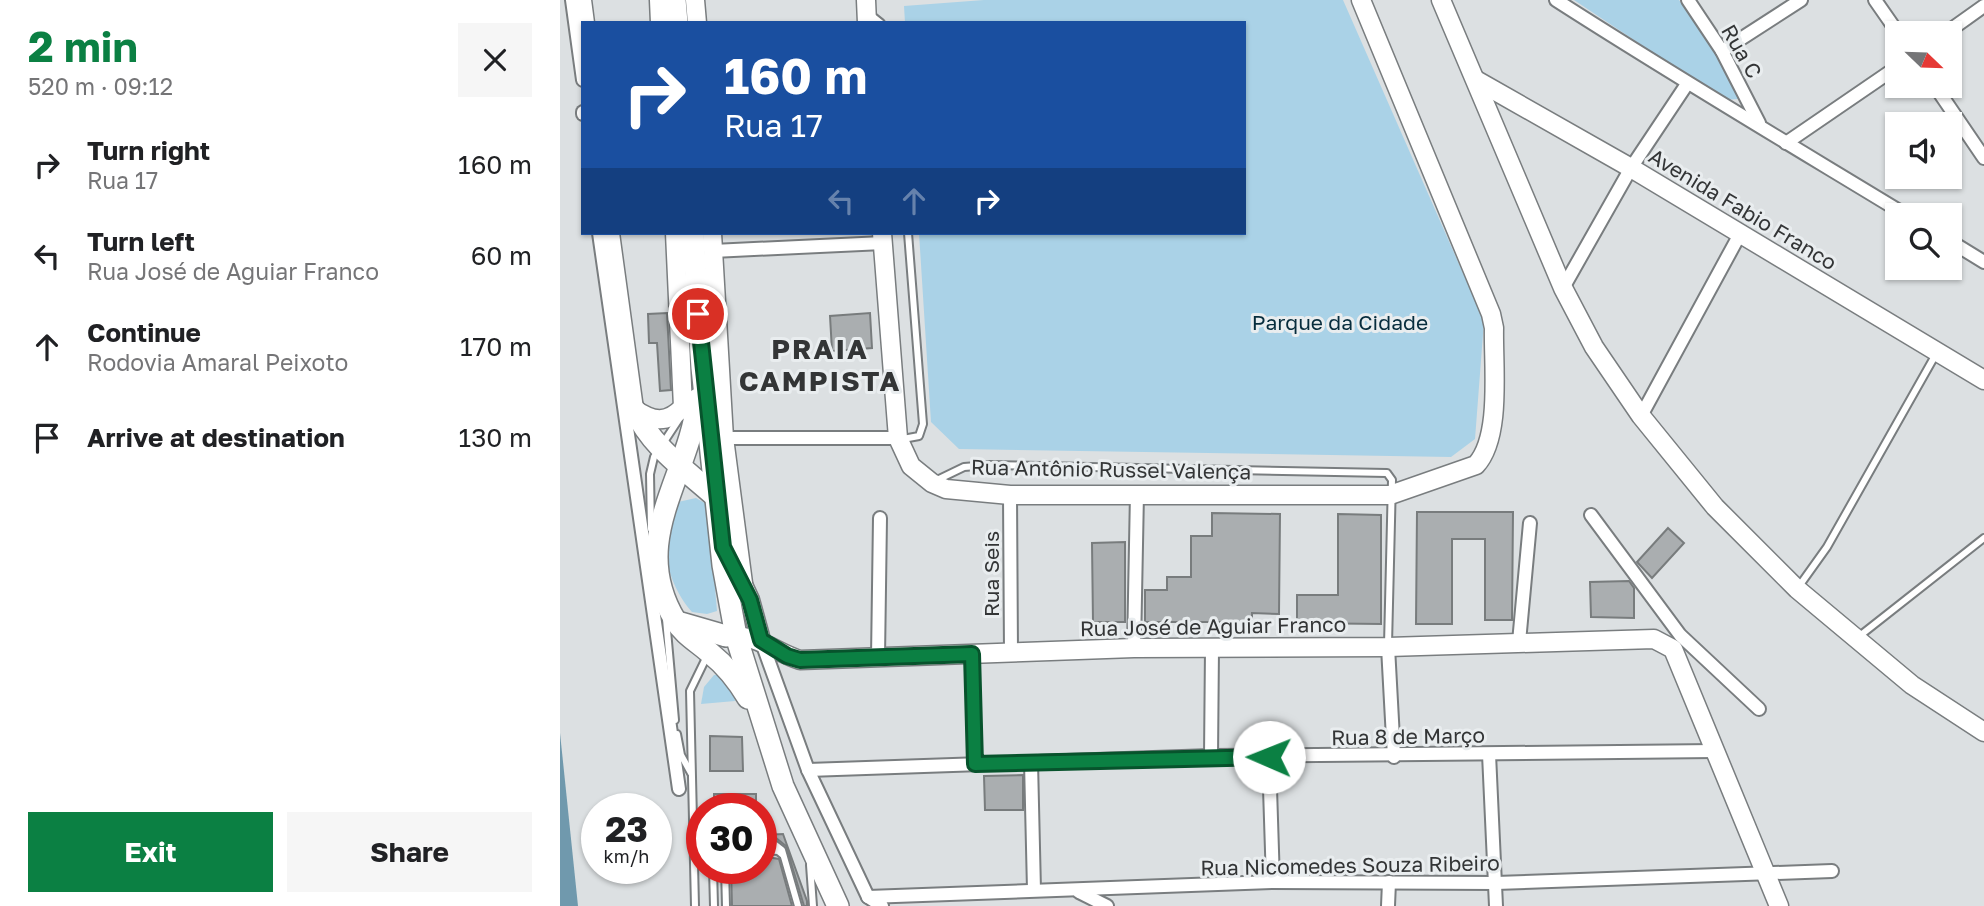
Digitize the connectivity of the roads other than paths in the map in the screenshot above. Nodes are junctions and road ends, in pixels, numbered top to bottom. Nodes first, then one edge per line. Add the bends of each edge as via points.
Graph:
1 (572, 0) edge
2 (582, 0) edge
3 (659, 0) edge
4 (676, 0) edge
5 (695, 0) edge
6 (1362, 0) edge
7 (1441, 0) edge
8 (1556, 0) edge
9 (1688, 0) edge
10 (1801, 0) edge
11 (1875, 0) edge
12 (1984, 6) edge
13 (585, 21) edge
14 (660, 21) edge
15 (677, 21) edge
16 (697, 21) edge
17 (1890, 21) edge
18 (1962, 22) edge
19 (1722, 51) junction
20 (581, 65) edge
21 (1885, 75) edge
22 (1476, 80) junction
23 (1687, 85) junction
24 (1944, 98) edge
25 (1517, 106) junction
26 (1759, 124) junction
27 (1496, 129) junction
28 (1979, 142) edge
29 (1786, 143) junction
30 (1984, 158) edge
31 (1631, 168) junction
32 (1886, 203) edge
33 (1740, 234) junction
34 (599, 235) edge
35 (610, 235) edge
36 (675, 235) edge
37 (693, 235) edge
38 (908, 235) edge
39 (882, 238) edge
40 (713, 242) edge
41 (1962, 248) edge
42 (1984, 262) edge
43 (1563, 288) junction
44 (1937, 352) junction
45 (702, 368) junction
46 (1984, 380) edge
47 (683, 407) junction
48 (634, 409) junction
49 (1641, 416) junction
50 (724, 438) junction
51 (898, 438) junction
52 (658, 447) junction
53 (681, 467) junction
54 (932, 484) junction
55 (669, 493) junction
56 (1137, 493) junction
57 (1010, 495) junction
58 (1390, 495) junction
59 (715, 496) junction
60 (1591, 515) dead end
61 (880, 518) dead end
62 (1530, 523) dead end
63 (1984, 538) edge
64 (723, 547) junction
65 (743, 583) junction
66 (661, 586) junction
67 (1797, 589) junction
68 (676, 621) junction
69 (731, 636) junction
70 (1856, 639) junction
71 (761, 640) junction
72 (1675, 640) junction
73 (1518, 642) junction
74 (1388, 647) junction
75 (1134, 648) junction
76 (1212, 648) junction
77 (709, 652) junction
78 (1011, 652) junction
79 (972, 654) junction
80 (878, 657) junction
81 (1759, 709) dead end
82 (759, 714) junction
83 (1984, 732) edge
84 (1716, 751) junction
85 (1489, 754) junction
86 (1211, 756) junction
87 (1269, 757) junction
88 (1394, 757) junction
89 (1031, 762) junction
90 (975, 764) junction
91 (808, 769) junction
92 (692, 774) junction
93 (679, 789) dead end
94 (777, 846) edge
95 (777, 851) edge
96 (811, 852) junction
97 (1832, 871) dead end
98 (1766, 873) junction
99 (1273, 882) junction
100 (1389, 882) junction
101 (1496, 883) junction
102 (715, 884) edge
103 (725, 884) edge
104 (1034, 890) junction
105 (1076, 891) junction
106 (868, 897) junction
107 (904, 901) edge
108 (695, 906) edge
109 (716, 906) edge
110 (726, 906) edge
111 (800, 906) edge
112 (813, 906) edge
113 (838, 906) edge
114 (882, 906) edge
115 (1107, 906) edge
116 (1388, 906) edge
117 (1496, 906) edge
118 (1779, 906) edge

1 - 20 street
2 - 13 main road
3 - 14 main road
4 - 15 highway
5 - 16 main road
6 - 58 main road, Rua Antônio Russel Valença via 1494,328 1492,425 1483,457 1476,465
7 - 22 main road
8 - 23 street
9 - 19 street, Rua C
10 - 19 street
11 - 17 street
12 - 18 street
19 - 26 street, Rua C
21 - 29 street
22 - 25 main road, Avenida Fabio Franco
22 - 27 main road
23 - 26 street
23 - 31 street
24 - 28 street
25 - 27 main road via 1501,110
25 - 31 main road, Avenida Fabio Franco
26 - 29 street
27 - 43 main road
28 - 30 street
29 - 32 street
31 - 33 main road, Avenida Fabio Franco
31 - 43 street
33 - 44 main road, Avenida Fabio Franco
33 - 49 street
34 - 93 street
35 - 48 main road
36 - 47 main road
37 - 45 highway
38 - 51 lane via 923,425 919,436
39 - 40 street
39 - 51 main road
40 - 50 main road
41 - 42 street
43 - 49 main road via 1594,347
44 - 46 main road, Avenida Fabio Franco
44 - 67 lane via 1827,547
45 - 53 highway via 696,421
45 - 59 highway
47 - 48 main road via 660,421
47 - 52 lane
48 - 52 highway
49 - 67 main road via 1715,507
50 - 51 street
50 - 65 main road
51 - 54 main road via 911,466
52 - 53 highway
52 - 66 lane via 650,474 651,543
53 - 55 highway
53 - 59 highway
54 - 57 main road, Rua Antônio Russel Valença
54 - 58 lane via 954,470 989,465 1371,472 1390,475
55 - 59 highway via 700,491
55 - 66 highway via 657,534
56 - 57 main road, Rua Antônio Russel Valença
56 - 58 main road, Rua Antônio Russel Valença
56 - 75 street
57 - 78 street, Rua Seis
58 - 74 lane
59 - 64 highway
60 - 72 street
61 - 80 street
62 - 73 street
63 - 70 lane
64 - 65 main road
64 - 69 highway
65 - 71 main road
66 - 68 highway
66 - 92 lane via 679,743
67 - 70 main road
68 - 69 highway
68 - 77 highway
69 - 71 main road, Rua José de Aguiar Franco
69 - 77 main road
69 - 82 highway
70 - 83 main road via 1912,685
71 - 80 main road, Rua José de Aguiar Franco via 800,660
71 - 91 street
72 - 73 main road, Rua José de Aguiar Franco
72 - 81 street
72 - 84 main road
73 - 74 main road, Rua José de Aguiar Franco
74 - 76 main road, Rua José de Aguiar Franco
74 - 88 street
75 - 76 main road, Rua José de Aguiar Franco
75 - 78 main road, Rua José de Aguiar Franco
76 - 86 street
77 - 82 highway via 740,684
77 - 92 lane via 690,691
78 - 79 main road, Rua José de Aguiar Franco
79 - 80 main road, Rua José de Aguiar Franco
79 - 90 street
82 - 96 highway
84 - 85 street, Rua 8 de Março
84 - 98 main road
85 - 88 street, Rua 8 de Março
85 - 101 street
86 - 87 street, Rua 8 de Março
86 - 89 street, Rua 8 de Março
87 - 88 street, Rua 8 de Março
87 - 99 street
89 - 90 street, Rua 8 de Março
89 - 104 street
90 - 91 street, Rua 8 de Março
91 - 106 street
92 - 108 lane
94 - 111 lane
95 - 111 lane via 785,856
96 - 112 lane
96 - 113 highway
97 - 98 street, Rua Nicomedes Souza Ribeiro
98 - 101 street, Rua Nicomedes Souza Ribeiro
98 - 118 main road
99 - 100 street, Rua Nicomedes Souza Ribeiro
99 - 105 street, Rua Nicomedes Souza Ribeiro
100 - 101 street, Rua Nicomedes Souza Ribeiro
100 - 116 street
101 - 117 street
102 - 109 lane
103 - 110 lane
104 - 105 street, Rua Nicomedes Souza Ribeiro
104 - 107 street, Rua Nicomedes Souza Ribeiro
105 - 115 street
106 - 107 street, Rua Nicomedes Souza Ribeiro
106 - 114 street

